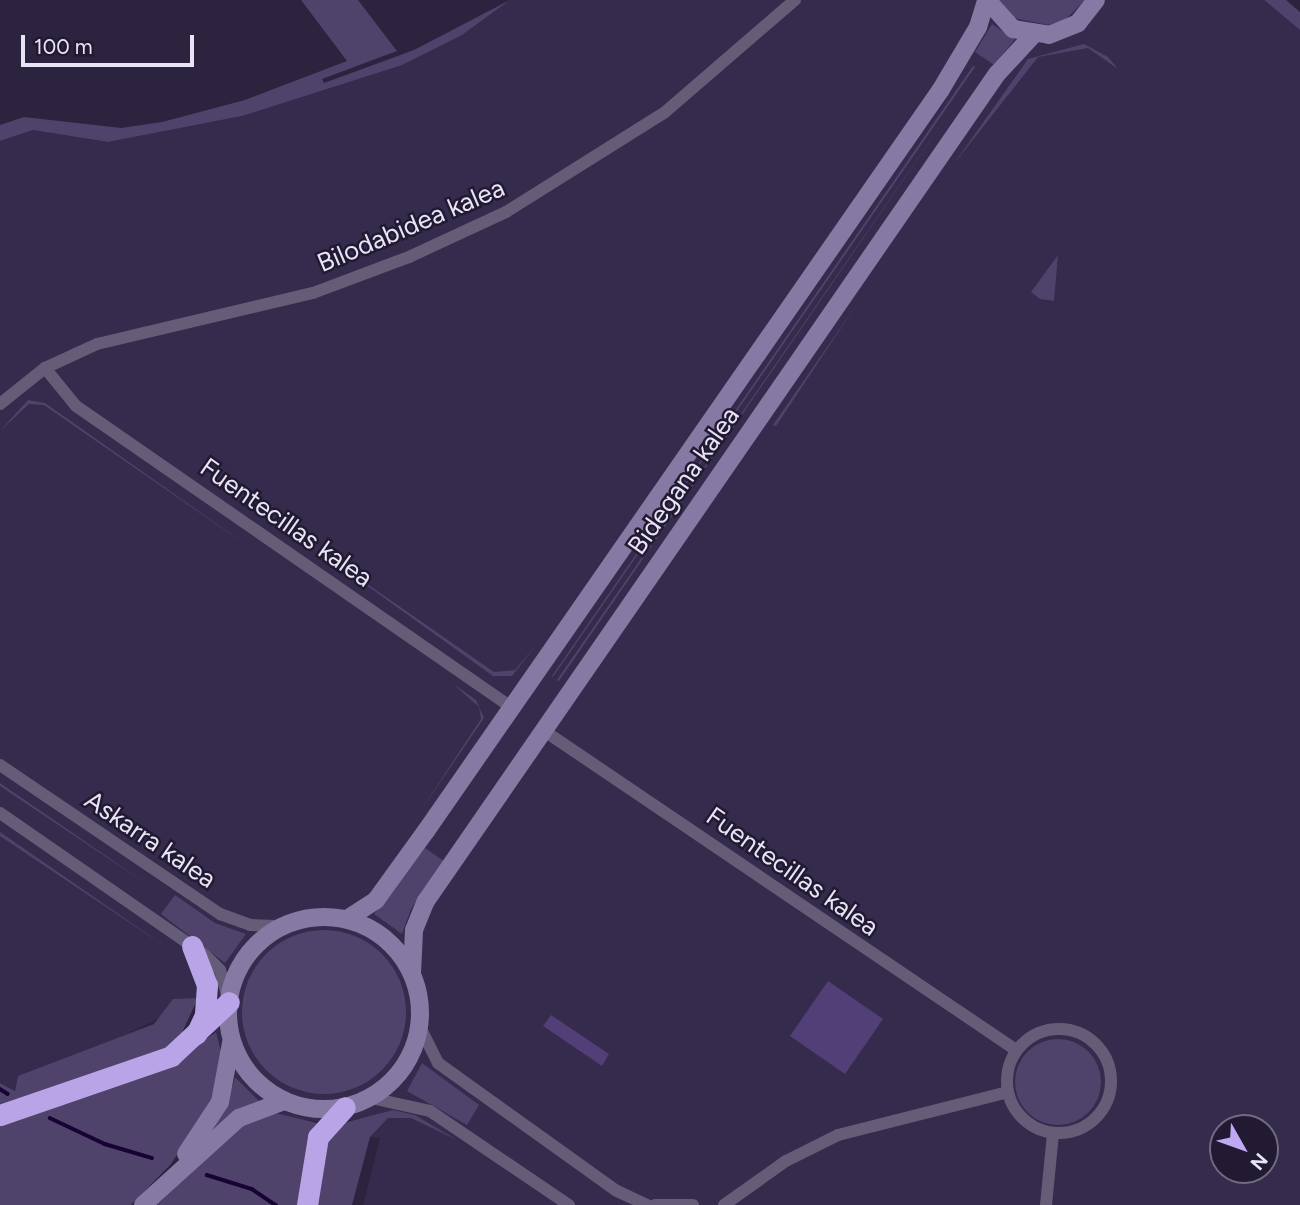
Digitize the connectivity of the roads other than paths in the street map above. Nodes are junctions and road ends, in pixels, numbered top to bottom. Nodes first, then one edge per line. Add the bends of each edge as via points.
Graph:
1 (795, 0) edge
2 (986, 0) edge
3 (1096, 0) edge
4 (1033, 35) junction
5 (45, 368) junction
6 (0, 404) edge
7 (511, 708) junction
8 (543, 730) junction
9 (0, 765) edge
10 (0, 813) edge
11 (347, 919) junction
12 (284, 926) junction
13 (192, 946) junction
14 (412, 972) junction
15 (229, 1002) junction
16 (420, 1027) junction
17 (232, 1039) junction
18 (190, 1044) junction
19 (1016, 1050) junction
20 (1008, 1092) junction
21 (371, 1098) junction
22 (284, 1101) junction
23 (345, 1107) junction
24 (0, 1115) edge
25 (1053, 1133) junction
26 (175, 1172) junction
27 (143, 1205) edge
28 (307, 1205) edge
29 (569, 1205) edge
30 (647, 1205) edge
31 (655, 1205) edge
32 (693, 1205) edge
33 (723, 1205) edge
34 (1046, 1205) edge

1 - 5 street, Bilodabidea kalea via 699,86 615,148 472,229 313,293 211,321 114,339
2 - 4 street via 1013,29
2 - 7 street, Bidegana kalea via 978,27 953,71
3 - 4 street via 1064,31
4 - 8 street, Bidegana kalea via 997,74
5 - 6 street, Bilodabidea kalea
5 - 7 street, Fuentecillas kalea via 76,406
7 - 11 street, Bidegana kalea via 384,890
8 - 14 street, Bidegana kalea via 420,912
8 - 19 street, Fuentecillas kalea
9 - 12 street, Askarra kalea via 220,914 250,925
10 - 13 street
11 - 12 street via 315,917
11 - 14 street via 386,938
12 - 15 street via 247,957
13 - 15 street via 220,970
13 - 18 highway via 208,1001
14 - 16 street
15 - 17 street
15 - 18 highway
16 - 21 street via 403,1068
16 - 30 street via 438,1063 617,1191
17 - 22 street via 257,1082
17 - 26 street via 220,1102
18 - 24 highway via 141,1069
19 - 20 street
19 - 25 street via 1034,1035 1056,1028 1087,1036 1107,1059 1111,1082 1106,1105 1084,1127
20 - 25 street via 1024,1120
20 - 33 street via 838,1135 786,1161
21 - 23 street
21 - 29 street via 430,1111
22 - 23 street via 325,1110
22 - 26 street via 239,1118
23 - 28 highway via 318,1137
25 - 34 street
26 - 27 street
31 - 32 street

